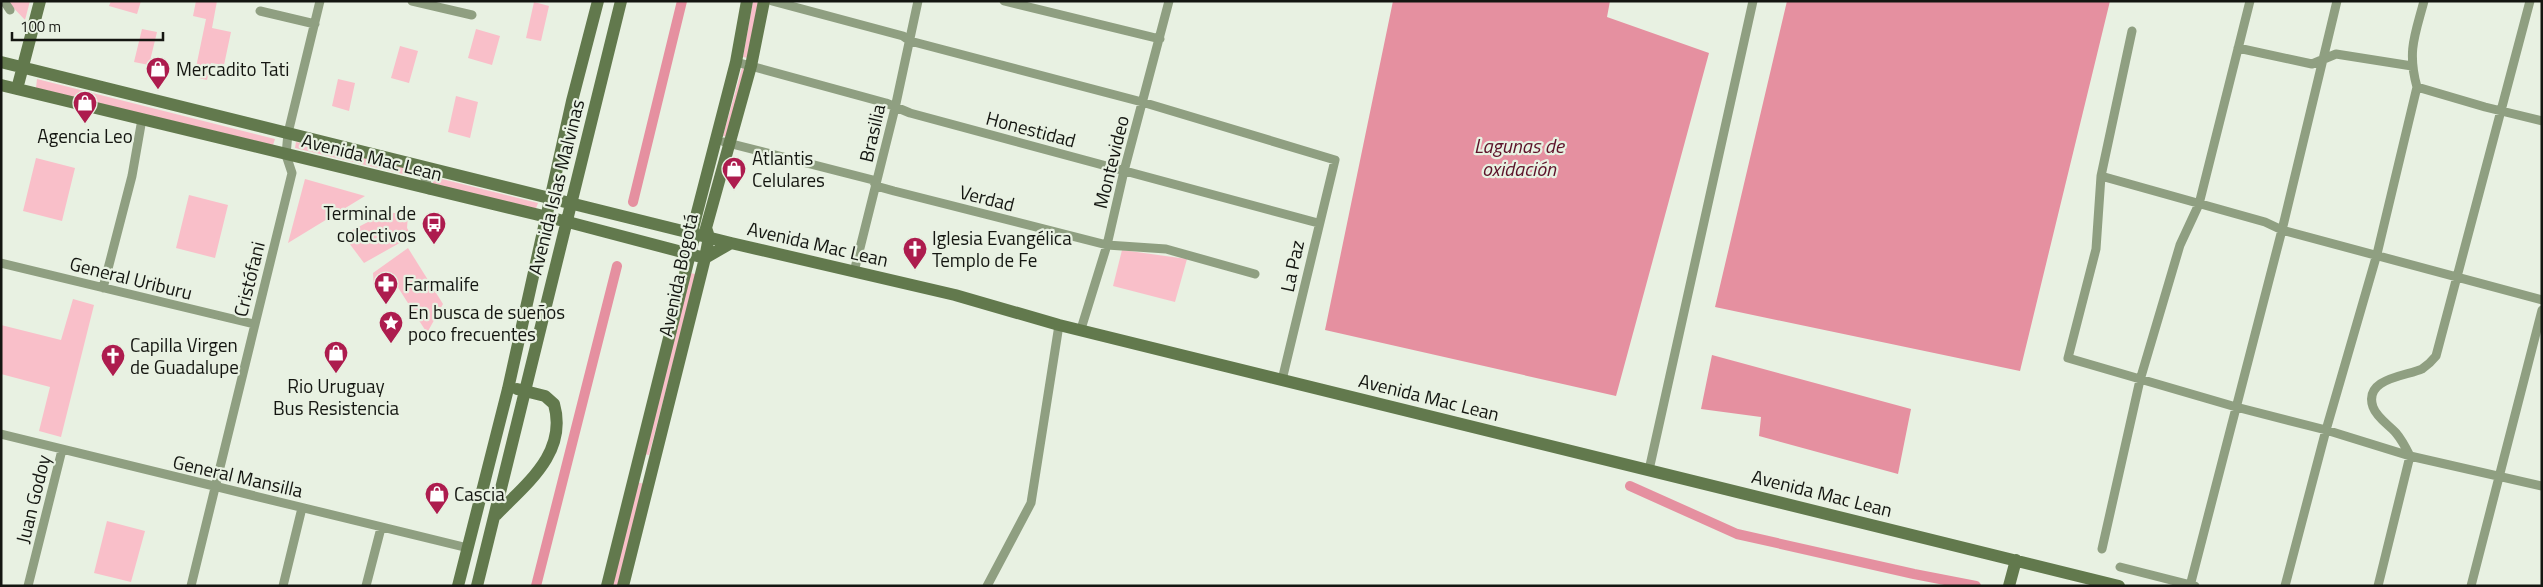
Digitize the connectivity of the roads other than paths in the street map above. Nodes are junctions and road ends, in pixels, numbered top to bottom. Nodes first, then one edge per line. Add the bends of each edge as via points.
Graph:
1 (40, 1) edge
2 (320, 1) edge
3 (412, 1) edge
4 (598, 1) edge
5 (621, 1) edge
6 (747, 1) edge
7 (764, 1) edge
8 (772, 1) edge
9 (918, 1) edge
10 (1004, 1) edge
11 (1169, 1) edge
12 (1753, 1) edge
13 (2250, 1) edge
14 (2337, 1) edge
15 (2424, 1) edge
16 (2530, 1) edge
17 (260, 11) dead end
18 (472, 15) dead end
19 (315, 24) junction
20 (2132, 31) dead end
21 (1160, 39) junction
22 (910, 41) junction
23 (2238, 48) junction
24 (2324, 59) junction
25 (1, 62) edge
26 (736, 62) junction
27 (751, 66) junction
28 (2412, 66) junction
29 (23, 67) junction
30 (1, 85) edge
31 (2417, 86) junction
32 (17, 89) junction
33 (1142, 102) junction
34 (895, 108) junction
35 (2502, 112) junction
36 (142, 119) junction
37 (2542, 121) edge
38 (288, 133) junction
39 (716, 140) junction
40 (729, 143) junction
41 (286, 155) junction
42 (421, 166) junction
43 (1124, 171) junction
44 (2101, 176) junction
45 (876, 186) junction
46 (429, 190) junction
47 (550, 198) junction
48 (572, 203) junction
49 (2199, 204) junction
50 (545, 218) junction
51 (568, 222) junction
52 (1318, 223) junction
53 (2282, 230) junction
54 (695, 234) junction
55 (709, 237) junction
56 (731, 243) junction
57 (1107, 245) junction
58 (690, 254) junction
59 (2377, 254) junction
60 (704, 258) junction
61 (1, 262) edge
62 (854, 272) junction
63 (1254, 274) dead end
64 (2456, 276) junction
65 (103, 288) junction
66 (2542, 300) edge
67 (2542, 310) edge
68 (254, 324) junction
69 (1059, 325) junction
70 (1081, 329) junction
71 (1282, 380) junction
72 (2140, 380) junction
73 (508, 389) junction
74 (526, 390) junction
75 (2236, 407) junction
76 (2326, 430) junction
77 (1, 434) edge
78 (62, 450) junction
79 (2410, 456) junction
80 (637, 468) junction
81 (1649, 470) junction
82 (652, 471) junction
83 (2499, 477) junction
84 (2542, 486) edge
85 (216, 488) junction
86 (302, 508) junction
87 (494, 517) junction
88 (381, 528) junction
89 (468, 548) junction
90 (2102, 549) dead end
91 (2016, 560) junction
92 (2120, 567) dead end
93 (2192, 585) edge
94 (28, 586) edge
95 (191, 586) edge
96 (283, 586) edge
97 (366, 586) edge
98 (458, 586) edge
99 (477, 586) edge
100 (607, 586) edge
101 (623, 586) edge
102 (987, 586) edge
103 (2009, 586) edge
104 (2119, 586) edge
105 (2286, 586) edge
106 (2378, 586) edge
107 (2471, 586) edge

1 - 29 main road
2 - 19 street, Cristófani
3 - 18 street
4 - 47 main road, Avenida Islas Malvinas
5 - 48 main road, Avenida Islas Malvinas
6 - 26 main road, Avenida Bogotá
7 - 27 main road, Avenida Bogotá
8 - 22 street via 903,36
9 - 22 street, Brasilia
10 - 21 street
11 - 21 street, Montevideo
12 - 81 street
13 - 23 street
14 - 24 street
15 - 28 street via 2411,50
16 - 35 street
17 - 19 street
19 - 38 street, Cristófani
20 - 44 street
21 - 33 street, Montevideo
22 - 33 street
22 - 34 street, Brasilia
23 - 24 street via 2312,64
23 - 49 street
24 - 28 street via 2336,54
24 - 53 street
25 - 29 main road, Avenida Mac Lean
26 - 27 street, Honestidad
26 - 39 main road, Avenida Bogotá
27 - 34 street, Honestidad
27 - 40 main road, Avenida Bogotá
28 - 31 street
29 - 32 main road
29 - 38 main road, Avenida Mac Lean
30 - 32 main road, Avenida Mac Lean
31 - 35 street
31 - 59 street
32 - 36 main road, Avenida Mac Lean
33 - 43 street, Montevideo
33 - 52 street, La Paz via 1335,160
34 - 43 street, Honestidad
34 - 45 street, Brasilia
35 - 37 street
35 - 64 street
36 - 41 main road, Avenida Mac Lean
36 - 65 street via 132,176
38 - 41 street, Cristófani
38 - 42 main road, Avenida Mac Lean
39 - 40 street, Verdad
39 - 54 main road, Avenida Bogotá via 693,228
40 - 45 street, Verdad via 873,180
40 - 55 main road, Avenida Bogotá via 706,228
41 - 46 main road, Avenida Mac Lean
41 - 68 street, Cristófani via 292,172
42 - 46 street
42 - 47 main road, Avenida Mac Lean
43 - 52 street, Honestidad
43 - 57 street, Montevideo
44 - 49 street
44 - 72 street via 2096,249 2068,358
45 - 57 street, Verdad
45 - 62 street, Brasilia
46 - 50 main road, Avenida Mac Lean
47 - 48 main road, Avenida Mac Lean
47 - 50 main road, Avenida Islas Malvinas
48 - 51 main road, Avenida Islas Malvinas
48 - 54 main road, Avenida Mac Lean
49 - 53 street via 2265,222
49 - 72 street via 2180,245
50 - 51 main road, Avenida Mac Lean
50 - 73 main road, Avenida Islas Malvinas
51 - 58 main road, Avenida Mac Lean
51 - 74 main road, Avenida Islas Malvinas
52 - 71 street, La Paz
53 - 59 street
53 - 75 street
54 - 55 main road, Avenida Mac Lean
54 - 58 main road, Avenida Bogotá
55 - 56 main road, Avenida Mac Lean
55 - 60 main road, Avenida Bogotá
56 - 60 main road, Avenida Mac Lean
56 - 62 main road, Avenida Mac Lean
57 - 63 street, Verdad via 1166,249
57 - 70 street, Montevideo
58 - 60 main road, Avenida Mac Lean
58 - 80 main road, Avenida Bogotá
59 - 64 street
59 - 76 street
60 - 82 main road, Avenida Bogotá
61 - 65 street, General Uriburu
62 - 69 main road, Avenida Mac Lean via 955,295
64 - 66 street
64 - 79 street via 2436,356 2420,370 2396,375 2378,386 2372,398 2378,416 2396,433
65 - 68 street, General Uriburu
67 - 83 street
68 - 85 street, Cristófani
69 - 70 main road, Avenida Mac Lean
69 - 102 street via 1031,503
70 - 71 main road, Avenida Mac Lean
71 - 81 main road, Avenida Mac Lean
72 - 75 street
72 - 90 street
73 - 74 main road
73 - 89 main road, Avenida Islas Malvinas
74 - 87 main road, Avenida Islas Malvinas
74 - 87 main road via 545,396 554,404 558,430 540,469
75 - 76 street
75 - 93 street
76 - 79 street
76 - 105 street
77 - 78 street, General Mansilla
78 - 85 street, General Mansilla
78 - 94 street, Juan Godoy
79 - 83 street
79 - 106 street
80 - 82 main road
80 - 100 main road, Avenida Bogotá
81 - 91 main road, Avenida Mac Lean
82 - 101 main road, Avenida Bogotá
83 - 84 street
83 - 107 street
85 - 86 street, General Mansilla
85 - 95 street, Cristófani
86 - 88 street, General Mansilla
86 - 96 street
87 - 99 main road, Avenida Islas Malvinas
88 - 89 street, General Mansilla
88 - 97 street
89 - 98 main road, Avenida Islas Malvinas
91 - 103 main road
91 - 104 main road, Avenida Mac Lean
92 - 93 street

